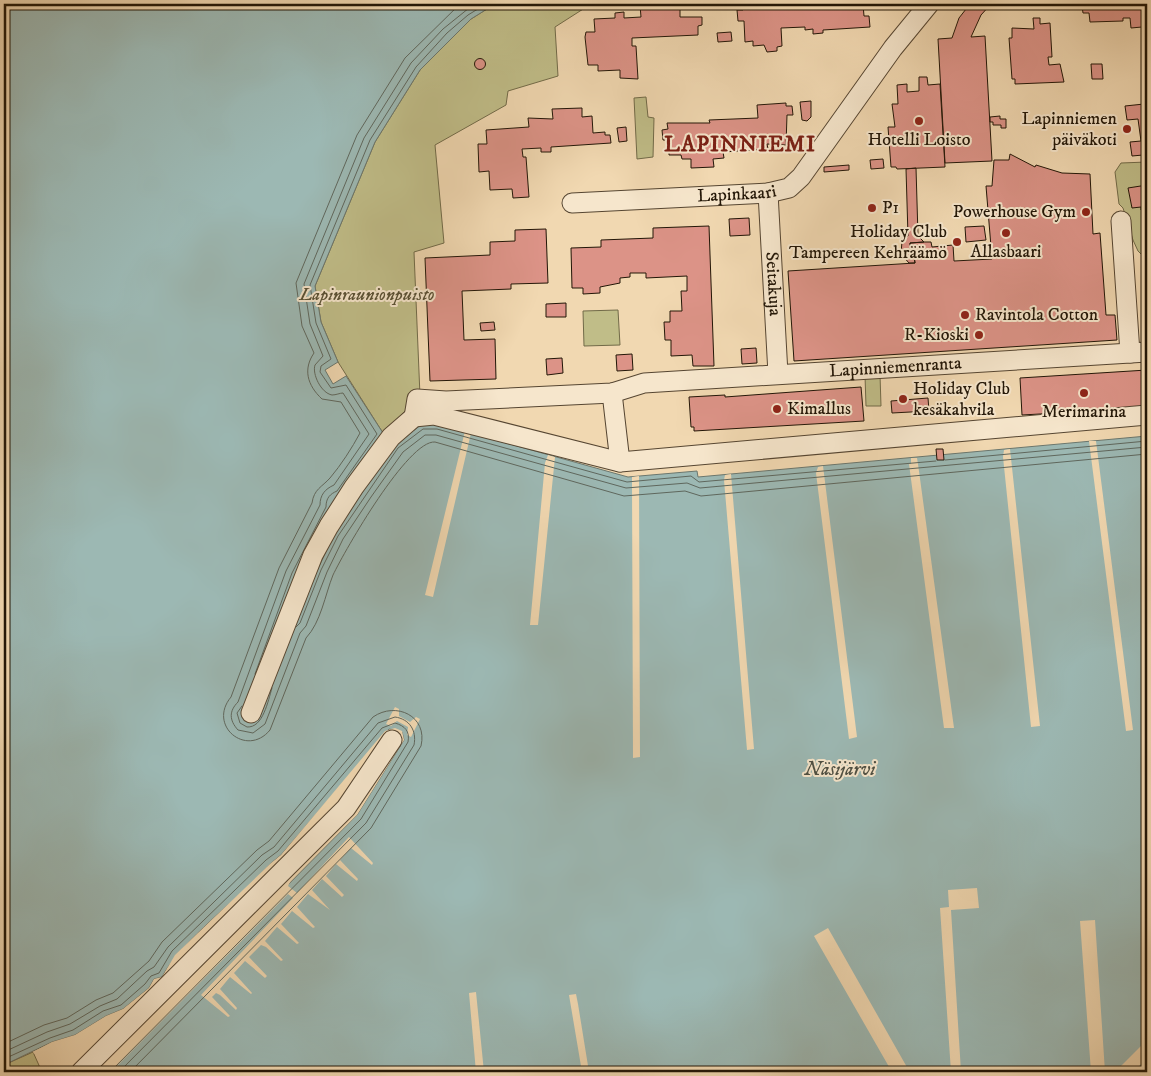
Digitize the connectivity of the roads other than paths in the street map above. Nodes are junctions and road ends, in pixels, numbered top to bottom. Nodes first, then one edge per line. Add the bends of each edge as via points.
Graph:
1 (928, 4) edge
2 (768, 193) junction
3 (572, 203) dead end
4 (1121, 221) dead end
5 (1138, 352) edge
6 (778, 374) junction
7 (612, 393) junction
8 (1147, 415) edge
9 (414, 417) junction
10 (620, 462) junction
11 (251, 713) dead end
12 (392, 740) dead end
13 (81, 1072) edge

1 - 2 street, Lapinkaari via 801,176 789,188
2 - 3 street, Lapinkaari
2 - 6 street, Seitakuja
4 - 5 street
5 - 6 street, Lapinniemenranta
6 - 7 street, Lapinniemenranta via 644,383
7 - 9 street, Lapinniemenranta via 417,399
7 - 10 street
8 - 10 street
9 - 10 street via 434,415
9 - 11 street via 391,437 377,455 313,555
12 - 13 street via 346,808

